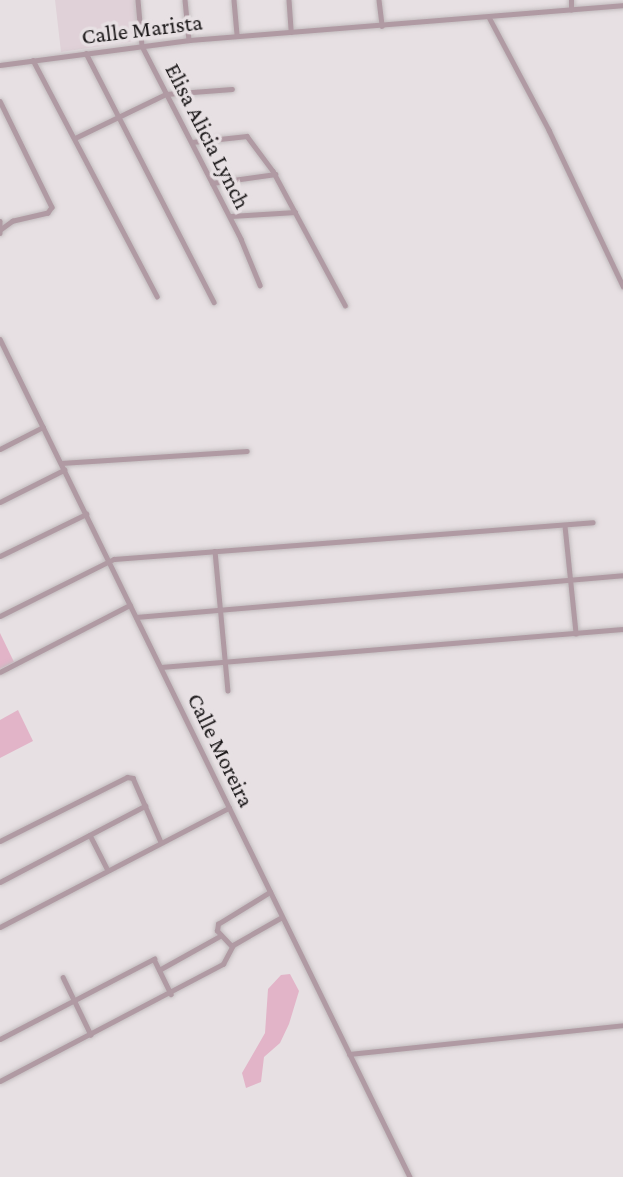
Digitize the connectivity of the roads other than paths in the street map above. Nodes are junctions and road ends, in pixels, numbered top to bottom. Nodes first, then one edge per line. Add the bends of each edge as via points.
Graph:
1 (138, 0) edge
2 (185, 0) edge
3 (234, 0) edge
4 (289, 0) edge
5 (379, 0) edge
6 (572, 0) edge
7 (623, 5) edge
8 (571, 10) junction
9 (489, 17) junction
10 (382, 26) junction
11 (291, 32) junction
12 (237, 36) junction
13 (189, 40) junction
14 (142, 46) junction
15 (86, 53) junction
16 (33, 60) junction
17 (0, 65) edge
18 (232, 89) dead end
19 (166, 94) junction
20 (0, 101) edge
21 (120, 117) junction
22 (75, 138) junction
23 (192, 142) junction
24 (275, 174) junction
25 (212, 183) junction
26 (295, 212) junction
27 (230, 215) junction
28 (0, 221) edge
29 (1, 231) edge
30 (260, 285) dead end
31 (623, 286) edge
32 (157, 296) dead end
33 (214, 302) dead end
34 (345, 305) dead end
35 (1, 342) edge
36 (43, 427) junction
37 (0, 449) edge
38 (247, 451) dead end
39 (61, 463) junction
40 (64, 470) junction
41 (0, 502) edge
42 (86, 514) junction
43 (593, 522) dead end
44 (565, 525) junction
45 (215, 551) junction
46 (0, 556) edge
47 (109, 560) junction
48 (623, 575) edge
49 (569, 580) junction
50 (130, 605) junction
51 (220, 610) junction
52 (0, 616) edge
53 (136, 617) junction
54 (623, 629) edge
55 (576, 633) junction
56 (225, 662) junction
57 (161, 667) junction
58 (0, 672) edge
59 (228, 691) dead end
60 (145, 806) junction
61 (229, 808) junction
62 (90, 835) junction
63 (0, 841) edge
64 (161, 842) junction
65 (108, 870) junction
66 (0, 882) edge
67 (270, 892) junction
68 (282, 917) junction
69 (0, 927) edge
70 (220, 936) junction
71 (232, 947) junction
72 (159, 970) junction
73 (63, 977) dead end
74 (171, 994) junction
75 (74, 1001) junction
76 (623, 1025) edge
77 (91, 1035) junction
78 (0, 1039) edge
79 (349, 1054) junction
80 (0, 1082) edge
81 (410, 1177) edge

1 - 14 street, Elisa Alicia Lynch
2 - 13 street
3 - 12 street
4 - 11 street
5 - 10 street
6 - 8 street
7 - 8 street, Calle Marista
8 - 9 street, Calle Marista
9 - 10 street, Calle Marista
9 - 31 street
10 - 11 street, Calle Marista
11 - 12 street, Calle Marista
12 - 13 street, Calle Marista
13 - 14 street, Calle Marista
14 - 15 street, Calle Marista
14 - 19 street, Elisa Alicia Lynch
15 - 16 street, Calle Marista
15 - 21 street
16 - 17 street, Calle Marista
16 - 22 street
18 - 19 street
19 - 21 street
19 - 23 street, Elisa Alicia Lynch
20 - 29 street via 52,207 48,213 13,221
21 - 22 street
21 - 33 street
22 - 32 street
23 - 24 street via 247,136
23 - 25 street, Elisa Alicia Lynch
24 - 25 street
24 - 26 street
25 - 27 street, Elisa Alicia Lynch
26 - 27 street
26 - 34 street
27 - 30 street, Elisa Alicia Lynch
28 - 29 street
35 - 36 street, Calle Moreira
36 - 37 street
36 - 39 street, Calle Moreira
38 - 39 street
39 - 40 street, Calle Moreira
40 - 41 street
40 - 42 street, Calle Moreira
42 - 46 street
42 - 47 street, Calle Moreira
43 - 44 street
44 - 45 street
44 - 49 street
45 - 47 street
45 - 51 street
47 - 50 street, Calle Moreira
47 - 52 street
48 - 49 street
49 - 51 street
49 - 55 street
50 - 53 street, Calle Moreira
50 - 58 street
51 - 53 street
51 - 56 street
53 - 57 street, Calle Moreira
54 - 55 street
55 - 56 street
56 - 57 street
56 - 59 street
57 - 61 street, Calle Moreira
60 - 62 street
60 - 63 street via 133,778 127,777
60 - 64 street
61 - 64 street
61 - 67 street, Calle Moreira
62 - 65 street
62 - 66 street
64 - 65 street
65 - 69 street
67 - 68 street, Calle Moreira
67 - 70 street via 218,924
68 - 71 street
68 - 79 street, Calle Moreira
70 - 71 street
70 - 72 street
71 - 74 street via 223,964
72 - 74 street
72 - 75 street via 154,959
73 - 75 street
74 - 77 street
75 - 77 street
75 - 78 street
76 - 79 street
77 - 80 street
79 - 81 street, Calle Moreira

